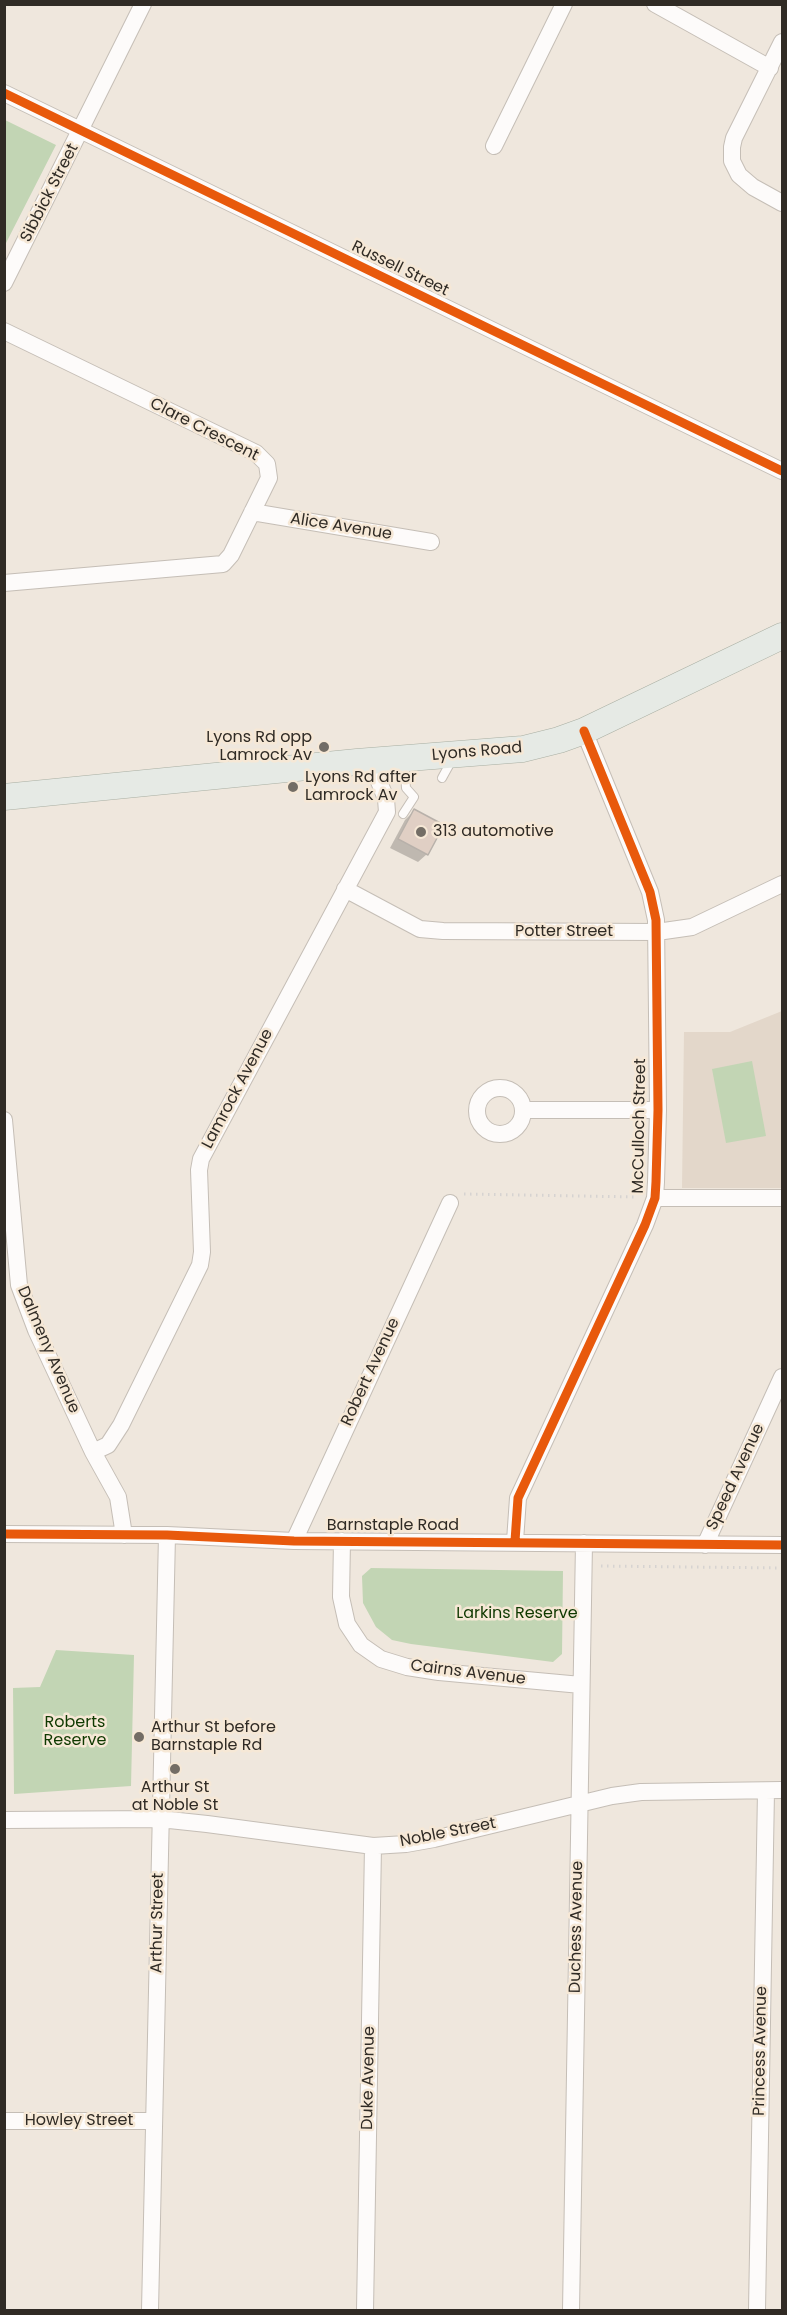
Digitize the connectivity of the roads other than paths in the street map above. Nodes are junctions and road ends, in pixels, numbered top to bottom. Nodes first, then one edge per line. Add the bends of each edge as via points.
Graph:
1 (143, 4) edge
2 (564, 4) edge
3 (655, 4) edge
4 (783, 42) edge
5 (770, 68) junction
6 (4, 93) edge
7 (81, 131) junction
8 (495, 146) dead end
9 (783, 203) edge
10 (4, 284) edge
11 (4, 331) edge
12 (783, 471) edge
13 (252, 513) junction
14 (431, 542) dead end
15 (4, 583) edge
16 (783, 636) edge
17 (584, 731) junction
18 (455, 755) junction
19 (404, 759) junction
20 (375, 761) junction
21 (442, 778) dead end
22 (4, 797) edge
23 (403, 814) dead end
24 (783, 884) edge
25 (345, 889) junction
26 (657, 932) junction
27 (523, 1110) dead end
28 (658, 1110) junction
29 (4, 1120) edge
30 (655, 1197) junction
31 (783, 1198) edge
32 (450, 1203) road end
33 (783, 1377) edge
34 (93, 1452) junction
35 (4, 1534) edge
36 (124, 1535) junction
37 (167, 1535) junction
38 (294, 1541) junction
39 (342, 1541) junction
40 (515, 1541) junction
41 (584, 1543) junction
42 (705, 1545) junction
43 (783, 1545) edge
44 (581, 1686) junction
45 (774, 1790) edge
46 (578, 1804) junction
47 (160, 1819) junction
48 (4, 1820) edge
49 (373, 1846) junction
50 (4, 2121) edge
51 (154, 2121) junction
52 (150, 2310) edge
53 (365, 2310) edge
54 (571, 2310) edge
55 (757, 2310) edge

1 - 7 street, Sibbick Street
2 - 8 street
3 - 5 street
4 - 5 street
5 - 9 street via 734,138 732,161 739,175 753,187
6 - 7 street, Russell Street
7 - 10 street, Sibbick Street
7 - 12 street, Russell Street
11 - 13 street, Clare Crescent via 256,453 267,464 269,478
13 - 14 street, Alice Avenue
13 - 15 street, Clare Crescent via 223,564
16 - 17 main road, Lyons Road
17 - 18 main road, Lyons Road via 523,749
17 - 26 street, McCulloch Street via 650,892
18 - 19 main road, Lyons Road
18 - 21 lane
19 - 20 main road, Lyons Road
19 - 23 lane via 406,788 414,798
20 - 22 main road, Lyons Road
20 - 25 street, Lamrock Avenue via 387,812
24 - 26 street, Potter Street via 692,927
25 - 26 street, Potter Street via 420,929
25 - 34 street, Lamrock Avenue via 201,1159 200,1265 121,1425 108,1445
26 - 28 street, McCulloch Street
27 - 28 street
28 - 30 street, McCulloch Street
29 - 34 street, Dalmeny Avenue via 19,1285
30 - 31 street
30 - 40 street, McCulloch Street via 518,1498
32 - 38 street, Robert Avenue
33 - 42 street, Speed Avenue
34 - 36 street, Dalmeny Avenue via 117,1497
35 - 36 street, Barnstaple Road
36 - 37 street, Barnstaple Road
37 - 38 street, Barnstaple Road
37 - 47 street, Arthur Street
38 - 39 street, Barnstaple Road
39 - 40 street, Barnstaple Road
39 - 44 street, Cairns Avenue via 341,1597 347,1624 361,1645 381,1659 439,1672
40 - 41 street, Barnstaple Road
41 - 42 street, Barnstaple Road
41 - 44 street, Duchess Avenue
42 - 43 street, Barnstaple Road
44 - 46 street, Duchess Avenue
45 - 46 street, Noble Street via 641,1792
45 - 55 street, Princess Avenue
46 - 49 street, Noble Street via 434,1839
46 - 54 street, Duchess Avenue
47 - 48 street, Noble Street
47 - 49 street, Noble Street
47 - 51 street, Arthur Street
49 - 53 street, Duke Avenue
50 - 51 street, Howley Street
51 - 52 street, Arthur Street

